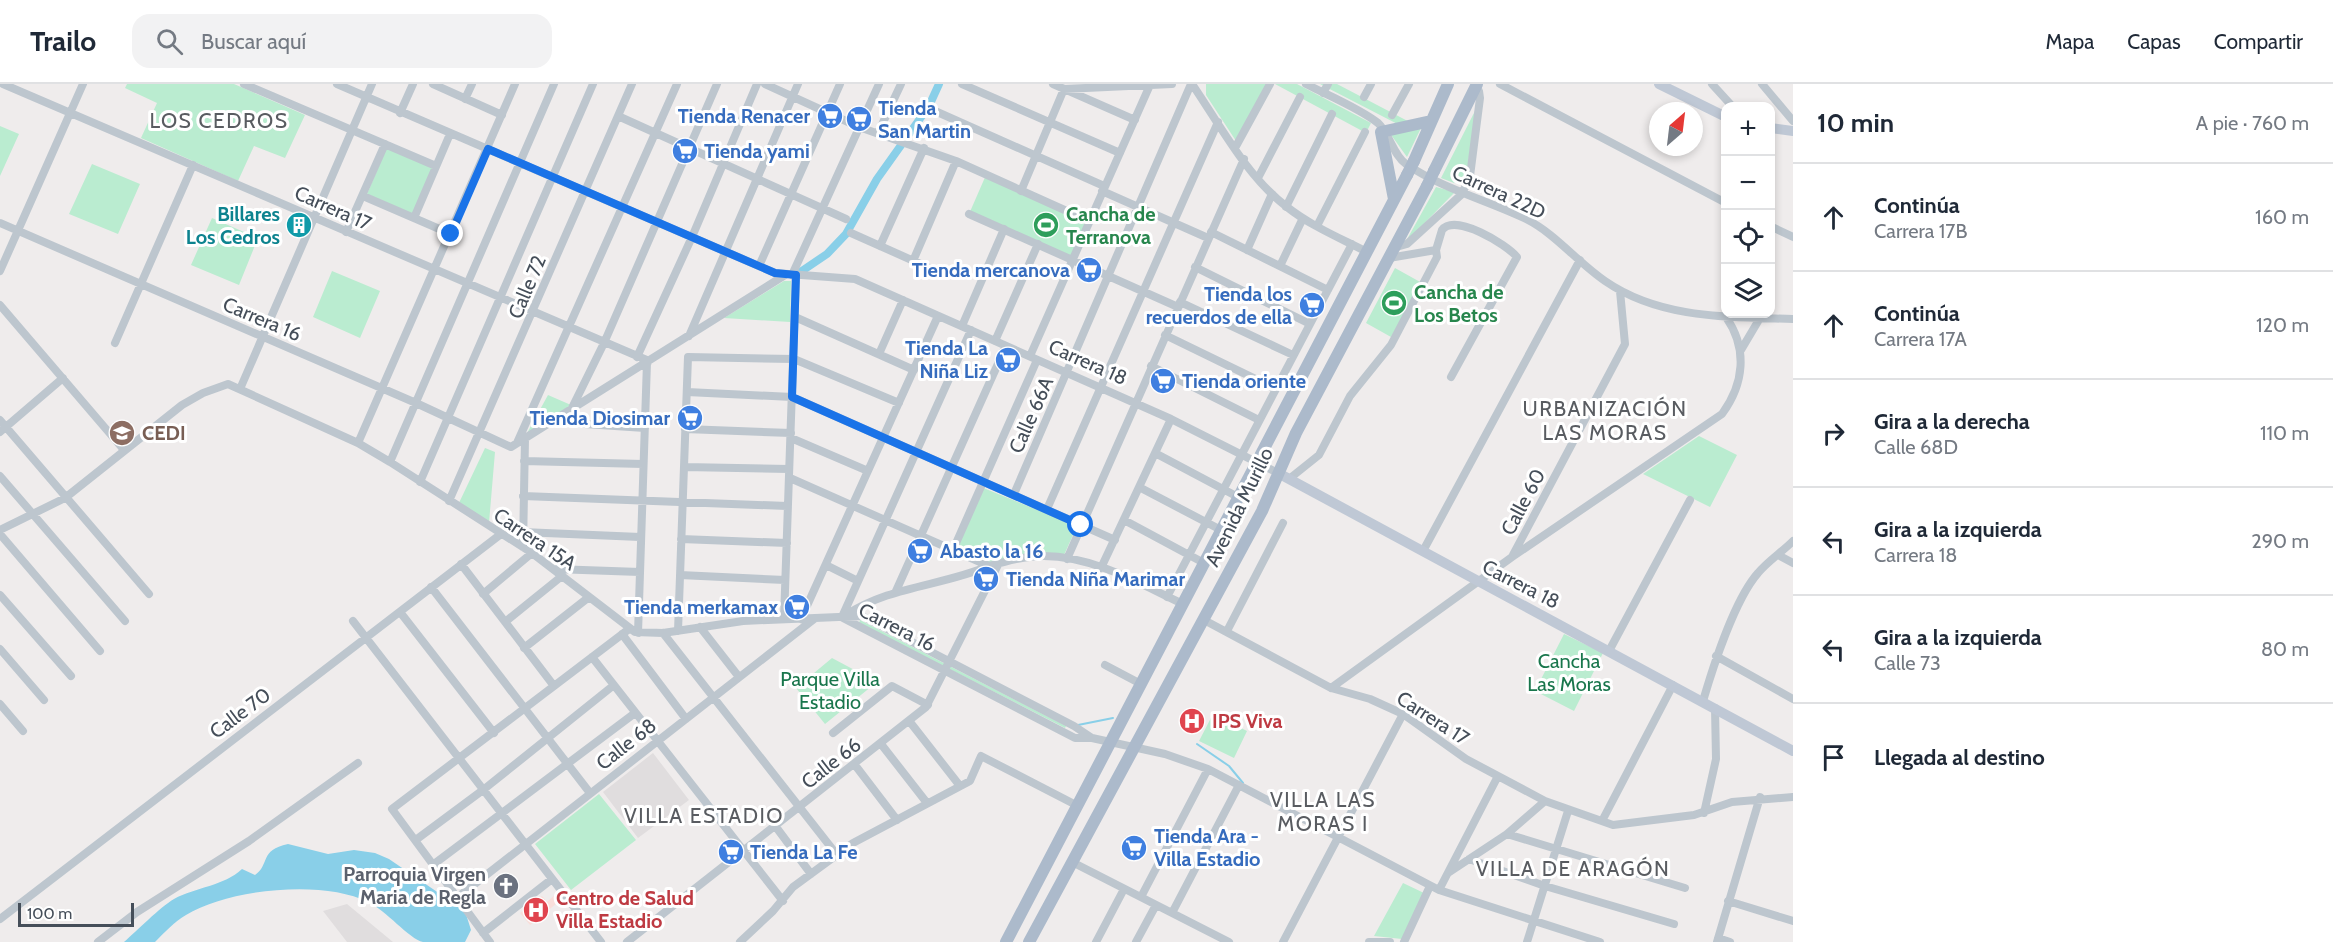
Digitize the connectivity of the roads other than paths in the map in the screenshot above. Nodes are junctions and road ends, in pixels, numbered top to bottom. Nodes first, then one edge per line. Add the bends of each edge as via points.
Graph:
1 (3, 84) edge
2 (83, 84) edge
3 (244, 84) edge
4 (337, 84) edge
5 (372, 84) edge
6 (413, 84) edge
7 (433, 84) edge
8 (472, 84) edge
9 (515, 84) edge
10 (554, 84) edge
11 (592, 84) edge
12 (632, 84) edge
13 (677, 84) edge
14 (717, 84) edge
15 (757, 84) edge
16 (765, 84) edge
17 (798, 84) edge
18 (840, 84) edge
19 (879, 84) edge
20 (901, 84) edge
21 (962, 84) edge
22 (1053, 84) edge
23 (1172, 84) edge
24 (1192, 84) edge
25 (1270, 84) edge
26 (1306, 84) edge
27 (1328, 84) edge
28 (1371, 84) edge
29 (1409, 84) edge
30 (1448, 84) edge
31 (1500, 84) edge
32 (1659, 84) edge
33 (1682, 84) edge
34 (1712, 84) edge
35 (1762, 84) edge
36 (1150, 85) edge
37 (1476, 86) edge
38 (1064, 89) junction
39 (1673, 92) junction
40 (1323, 93) junction
41 (792, 96) junction
42 (366, 97) junction
43 (1300, 97) dead end
44 (1364, 97) dead end
45 (465, 99) junction
46 (1728, 102) edge
47 (935, 111) dead end
48 (70, 112) junction
49 (400, 112) junction
50 (827, 112) junction
51 (1332, 114) dead end
52 (502, 115) junction
53 (1392, 115) dead end
54 (1721, 115) edge
55 (618, 116) junction
56 (1135, 120) junction
57 (1431, 121) junction
58 (1793, 121) edge
59 (1218, 122) junction
60 (1050, 123) junction
61 (859, 127) junction
62 (351, 129) junction
63 (1775, 129) edge
64 (1384, 130) junction
65 (1793, 131) edge
66 (656, 132) junction
67 (1365, 132) dead end
68 (878, 133) junction
69 (450, 134) junction
70 (386, 144) junction
71 (690, 147) junction
72 (924, 148) junction
73 (1235, 148) junction
74 (488, 149) junction
75 (1120, 153) junction
76 (1036, 156) junction
77 (1244, 159) junction
78 (956, 161) junction
79 (520, 162) junction
80 (724, 162) junction
81 (193, 165) junction
82 (436, 166) junction
83 (553, 177) junction
84 (758, 177) junction
85 (1258, 178) junction
86 (1103, 188) junction
87 (1021, 190) junction
88 (585, 191) junction
89 (792, 192) junction
90 (1272, 194) junction
91 (1462, 194) junction
92 (363, 196) junction
93 (1394, 199) junction
94 (1721, 201) edge
95 (623, 207) junction
96 (1140, 207) junction
97 (1286, 207) junction
98 (823, 208) junction
99 (969, 214) dead end
100 (313, 218) junction
101 (414, 218) junction
102 (1303, 218) junction
103 (846, 219) dead end
104 (1089, 221) junction
105 (657, 222) junction
106 (1174, 222) junction
107 (0, 223) edge
108 (1317, 226) junction
109 (1775, 228) edge
110 (1004, 229) junction
111 (19, 231) junction
112 (346, 232) junction
113 (851, 233) dead end
114 (451, 234) junction
115 (1210, 235) junction
116 (692, 237) junction
117 (1793, 237) edge
118 (1038, 244) junction
119 (1352, 244) junction
120 (880, 246) junction
121 (1247, 250) junction
122 (1436, 250) junction
123 (725, 252) junction
124 (1367, 252) junction
125 (1391, 253) junction
126 (1072, 259) junction
127 (1580, 260) junction
128 (913, 261) junction
129 (759, 266) junction
130 (1280, 266) junction
131 (1195, 267) junction
132 (436, 270) junction
133 (0, 271) edge
134 (943, 274) dead end
135 (791, 275) junction
136 (1109, 276) junction
137 (468, 283) junction
138 (141, 284) junction
139 (1328, 290) junction
140 (1143, 291) junction
141 (1620, 291) junction
142 (501, 297) junction
143 (903, 300) junction
144 (1179, 304) junction
145 (0, 305) edge
146 (534, 312) junction
147 (938, 316) junction
148 (1721, 316) edge
149 (795, 317) junction
150 (1727, 318) edge
151 (1760, 318) joint
152 (1793, 319) edge
153 (1310, 324) junction
154 (962, 326) junction
155 (571, 327) junction
156 (971, 330) junction
157 (1165, 335) junction
158 (262, 336) junction
159 (688, 336) junction
160 (995, 341) junction
161 (115, 343) dead end
162 (604, 343) junction
163 (1006, 346) junction
164 (1741, 350) junction
165 (879, 354) junction
166 (1293, 355) junction
167 (637, 357) junction
168 (1033, 358) junction
169 (794, 359) junction
170 (648, 362) junction
171 (1151, 366) junction
172 (914, 370) junction
173 (1067, 373) junction
174 (1451, 377) dead end
175 (63, 378) junction
176 (1100, 388) junction
177 (240, 389) junction
178 (382, 389) junction
179 (1276, 389) junction
180 (687, 393) junction
181 (792, 397) junction
182 (416, 403) junction
183 (898, 403) junction
184 (1134, 403) junction
185 (571, 410) junction
186 (447, 417) junction
187 (1171, 419) junction
188 (1259, 420) junction
189 (552, 422) junction
190 (2, 426) edge
191 (645, 428) junction
192 (685, 429) junction
193 (481, 433) junction
194 (791, 435) junction
195 (884, 436) junction
196 (358, 443) junction
197 (517, 443) junction
198 (124, 450) junction
199 (917, 451) junction
200 (1155, 453) junction
201 (1241, 454) junction
202 (524, 461) junction
203 (390, 462) junction
204 (1257, 462) junction
205 (643, 464) junction
206 (684, 467) junction
207 (952, 467) junction
208 (789, 469) junction
209 (868, 471) junction
210 (0, 476) edge
211 (1283, 476) junction
212 (790, 478) junction
213 (984, 481) junction
214 (420, 482) junction
215 (1139, 487) junction
216 (1223, 489) junction
217 (1014, 494) junction
218 (523, 496) junction
219 (1238, 497) junction
220 (65, 498) junction
221 (1690, 500) dead end
222 (449, 501) junction
223 (642, 501) junction
224 (683, 502) junction
225 (853, 505) junction
226 (787, 506) junction
227 (1047, 509) junction
228 (33, 515) junction
229 (886, 520) junction
230 (1124, 520) junction
231 (1206, 522) junction
232 (1283, 523) dead end
233 (1081, 525) junction
234 (1221, 530) junction
235 (0, 532) edge
236 (522, 532) junction
237 (501, 534) junction
238 (922, 536) junction
239 (640, 537) junction
240 (681, 539) junction
241 (1115, 540) junction
242 (1793, 542) edge
243 (787, 543) junction
244 (523, 547) junction
245 (953, 550) junction
246 (1423, 550) junction
247 (532, 553) junction
248 (1189, 555) junction
249 (1778, 555) junction
250 (1512, 557) junction
251 (1067, 559) junction
252 (999, 563) junction
253 (1204, 563) junction
254 (1793, 563) edge
255 (461, 564) junction
256 (826, 565) junction
257 (989, 566) junction
258 (1101, 568) junction
259 (553, 569) junction
260 (640, 572) junction
261 (562, 576) junction
262 (680, 576) junction
263 (785, 580) junction
264 (858, 581) junction
265 (1477, 582) junction
266 (431, 587) junction
267 (896, 591) junction
268 (149, 594) dead end
269 (483, 594) junction
270 (0, 595) edge
271 (589, 597) junction
272 (1167, 597) junction
273 (1183, 604) junction
274 (399, 612) junction
275 (842, 617) junction
276 (784, 619) junction
277 (801, 619) junction
278 (814, 619) junction
279 (1204, 620) junction
280 (124, 621) dead end
281 (353, 621) dead end
282 (505, 622) junction
283 (700, 627) junction
284 (678, 631) junction
285 (1227, 631) junction
286 (625, 632) junction
287 (638, 633) junction
288 (663, 633) junction
289 (366, 638) junction
290 (524, 648) junction
291 (0, 649) edge
292 (100, 651) dead end
293 (1609, 651) junction
294 (1716, 656) junction
295 (592, 657) junction
296 (950, 661) junction
297 (1105, 665) dead end
298 (945, 670) junction
299 (71, 676) dead end
300 (739, 677) junction
301 (1141, 684) junction
302 (614, 685) junction
303 (1673, 685) junction
304 (554, 686) junction
305 (1331, 688) junction
306 (713, 699) junction
307 (1793, 699) edge
308 (45, 700) dead end
309 (1703, 701) junction
310 (0, 704) edge
311 (928, 705) junction
312 (1715, 708) junction
313 (525, 709) junction
314 (635, 713) junction
315 (1403, 714) junction
316 (686, 719) junction
317 (910, 722) junction
318 (23, 731) dead end
319 (494, 733) junction
320 (833, 733) dead end
321 (547, 738) junction
322 (1092, 738) junction
323 (657, 741) junction
324 (1111, 742) junction
325 (881, 744) junction
326 (1136, 748) junction
327 (1793, 751) edge
328 (459, 759) junction
329 (358, 763) dead end
330 (566, 765) junction
331 (855, 765) junction
332 (1208, 769) junction
333 (1498, 776) junction
334 (1239, 785) junction
335 (960, 786) junction
336 (483, 790) junction
337 (590, 793) junction
338 (1760, 797) junction
339 (1793, 797) edge
340 (1545, 801) junction
341 (927, 802) junction
342 (1078, 806) junction
343 (800, 807) junction
344 (1568, 811) junction
345 (1704, 813) junction
346 (501, 814) junction
347 (897, 820) junction
348 (1602, 821) junction
349 (776, 827) junction
350 (1507, 834) junction
351 (1338, 837) junction
352 (417, 839) junction
353 (525, 845) junction
354 (1557, 850) junction
355 (744, 851) junction
356 (837, 855) junction
357 (1469, 859) junction
358 (1072, 862) junction
359 (434, 864) junction
360 (811, 874) junction
361 (1447, 874) junction
362 (552, 879) junction
363 (1430, 886) junction
364 (1545, 886) junction
365 (1685, 888) dead end
366 (1124, 889) junction
367 (1439, 890) junction
368 (458, 897) junction
369 (1141, 897) junction
370 (783, 901) junction
371 (1728, 901) junction
372 (1156, 905) junction
373 (1172, 913) junction
374 (0, 919) edge
375 (1534, 921) junction
376 (1793, 921) edge
377 (1674, 924) dead end
378 (483, 933) junction
379 (1717, 940) edge
380 (1031, 941) edge
381 (98, 942) edge
382 (490, 942) edge
383 (601, 942) edge
384 (627, 942) edge
385 (740, 942) edge
386 (1006, 942) edge
387 (1096, 942) edge
388 (1136, 942) edge
389 (1228, 942) edge
390 (1283, 942) edge
391 (1369, 942) edge
392 (1390, 942) edge
393 (1404, 942) edge
394 (1527, 942) edge
395 (1600, 942) edge
396 (1730, 942) edge

1 - 48 street, Carrera 17
2 - 48 street
3 - 62 street
4 - 42 street, Carrera 18
5 - 42 street
6 - 49 street
7 - 45 street
8 - 45 street
9 - 52 street
10 - 79 street
11 - 83 street
12 - 55 street, Calle 72
13 - 66 street
14 - 71 street
15 - 80 street
16 - 41 street
17 - 41 street
18 - 50 street
19 - 61 street
20 - 68 street
21 - 60 street
22 - 38 street
23 - 36 street
24 - 59 street
24 - 96 street, Calle 66A
25 - 73 street
26 - 40 street, Carrera 22D
27 - 40 street
28 - 44 street
29 - 53 street
30 - 57 main road, Avenida Murillo
31 - 94 street
32 - 39 street
33 - 39 street
34 - 46 street
35 - 58 street
36 - 38 street
36 - 56 street
37 - 91 street via 1480,98 1470,176
37 - 125 main road, Avenida Murillo, bridge
38 - 56 street
38 - 60 street
39 - 54 street
40 - 64 street, Carrera 22D
41 - 50 street
41 - 84 street
42 - 49 street, Carrera 18
42 - 62 street
43 - 85 street
45 - 52 street
47 - 76 street
48 - 81 street, Carrera 17
48 - 111 street
49 - 69 street, Carrera 18
50 - 61 street
50 - 89 street
51 - 97 street
52 - 74 street
55 - 66 street
55 - 88 street, Calle 72
56 - 75 street
57 - 64 main road
57 - 93 main road, Avenida Murillo, bridge
59 - 73 street
59 - 106 street
60 - 75 street
60 - 76 street
61 - 68 street
61 - 98 street
62 - 70 street
62 - 100 street
63 - 65 street
64 - 91 street, Carrera 22D via 1405,164
64 - 93 main road via 1381,139
66 - 71 street
66 - 95 street
67 - 108 street
68 - 72 street
69 - 74 street, Carrera 18
69 - 82 street
70 - 82 street
70 - 92 street
71 - 80 street
71 - 105 street
72 - 78 street
72 - 120 street
73 - 77 street
74 - 79 street, Carrera 18
74 - 114 street
75 - 86 street
76 - 86 street
76 - 87 street
77 - 85 street
77 - 115 street
78 - 87 street
78 - 128 street
79 - 83 street, Carrera 18
79 - 137 street
80 - 84 street
80 - 116 street
81 - 100 street, Carrera 17
81 - 138 street
82 - 101 street
83 - 88 street, Carrera 18
83 - 142 street
84 - 89 street
84 - 123 street
85 - 90 street
86 - 96 street
86 - 104 street
87 - 104 street
88 - 95 street, Carrera 18
88 - 146 street, Calle 72
89 - 98 street
89 - 129 street
90 - 97 street
90 - 121 street
91 - 125 street via 1407,244
91 - 127 street, Carrera 22D via 1526,219
92 - 101 street
92 - 112 street
93 - 124 main road, Avenida Murillo
95 - 105 street, Carrera 18
95 - 155 street
96 - 106 street
96 - 136 street, Calle 66A
97 - 102 street
98 - 103 street
98 - 135 street
99 - 110 street
100 - 112 street, Carrera 17
100 - 158 street
101 - 114 street
102 - 108 street
102 - 130 street
104 - 126 street
105 - 116 street, Carrera 18
105 - 162 street
106 - 115 street
106 - 140 street
107 - 111 street, Carrera 16
108 - 119 street
109 - 117 street
110 - 118 street
110 - 154 street
111 - 133 street
111 - 138 street, Carrera 16
112 - 132 street, Carrera 17
113 - 120 street
114 - 132 street
115 - 121 street
115 - 131 street
116 - 123 street, Carrera 18
116 - 167 street
118 - 126 street
118 - 160 street
119 - 124 street
119 - 139 street
120 - 128 street
121 - 130 street
122 - 125 street
122 - 174 street via 1445,226 1462,224 1517,257
122 - 211 street via 1437,257 1391,345 1350,396 1319,455
123 - 129 street, Carrera 18
123 - 159 street
124 - 204 main road, Avenida Murillo
125 - 211 main road, Avenida Murillo via 1301,423
126 - 136 street
126 - 168 street
127 - 141 street, Carrera 22D
127 - 246 street
128 - 134 street
129 - 135 street, Carrera 18
130 - 139 street
131 - 144 street
131 - 153 street
132 - 137 street, Carrera 17
132 - 178 street
135 - 143 street, Carrera 18 via 855,279
135 - 149 street
135 - 159 street
136 - 140 street
136 - 173 street, Calle 66A
137 - 142 street, Carrera 17
137 - 182 street
138 - 158 street, Carrera 16
138 - 161 street
139 - 153 street
140 - 144 street
140 - 176 street
141 - 148 street, Carrera 22D via 1655,307
141 - 250 street, Calle 60 via 1625,344
142 - 146 street, Carrera 17
142 - 186 street
143 - 147 street, Carrera 18
143 - 165 street
144 - 157 street
144 - 166 street
145 - 175 street
146 - 155 street, Carrera 17
146 - 193 street, Calle 72
147 - 154 street, Carrera 18
147 - 172 street
149 - 165 street
149 - 169 street
150 - 164 street
151 - 152 street, Carrera 22D
151 - 164 street
153 - 166 street
154 - 156 street, Carrera 18
155 - 162 street, Carrera 17
155 - 197 street
156 - 160 street, Carrera 18
156 - 199 street
157 - 171 street
157 - 179 street
158 - 177 street
158 - 178 street, Carrera 16
159 - 170 street
160 - 163 street, Carrera 18
162 - 167 street, Carrera 17
162 - 185 street
163 - 168 street, Carrera 18
163 - 207 street
164 - 250 street via 1738,385 1722,414
165 - 172 street
166 - 179 street
167 - 170 street, Carrera 17
168 - 173 street, Carrera 18
168 - 213 street
169 - 180 street via 688,357
169 - 181 street
169 - 183 street
170 - 185 street
170 - 191 street
171 - 184 street
171 - 188 street
172 - 183 street
173 - 176 street, Carrera 18
173 - 217 street, Calle 66A
175 - 190 street
175 - 198 street
176 - 184 street, Carrera 18
176 - 227 street
177 - 196 street, Carrera 15A
177 - 198 street, Carrera 15A via 228,384 203,393
178 - 182 street, Carrera 16
178 - 196 street
179 - 188 street
180 - 181 street
180 - 192 street
181 - 194 street
181 - 195 street
182 - 186 street, Carrera 16
182 - 203 street
183 - 195 street
184 - 187 street, Carrera 18
184 - 233 street
185 - 189 street
186 - 193 street, Carrera 16
186 - 214 street
187 - 200 street
187 - 201 street, Carrera 18
188 - 201 street
189 - 191 street
189 - 197 street
190 - 220 street
191 - 205 street
192 - 194 street
192 - 206 street
193 - 197 street, Carrera 16
193 - 222 street, Calle 72
194 - 208 street
194 - 209 street
195 - 199 street
195 - 209 street
196 - 203 street, Carrera 15A
197 - 202 street
198 - 220 street
199 - 207 street
199 - 229 street
200 - 215 street
200 - 216 street
201 - 204 street, Carrera 18
201 - 216 street
202 - 205 street
202 - 218 street
203 - 214 street, Carrera 15A
204 - 211 street, Carrera 18
204 - 219 main road, Avenida Murillo
205 - 223 street
206 - 208 street
206 - 224 street
207 - 213 street
207 - 238 street
208 - 212 street
209 - 225 street
210 - 228 street
211 - 246 street, Carrera 18
211 - 279 main road, Avenida Murillo
212 - 225 street
212 - 226 street
213 - 217 street
213 - 245 street
214 - 222 street, Carrera 15A
215 - 230 street
215 - 231 street
216 - 219 street
216 - 231 street
217 - 227 street
218 - 223 street
218 - 236 street
219 - 234 main road, Avenida Murillo
220 - 228 street
220 - 268 street
221 - 293 street
222 - 237 street, Carrera 15A
223 - 224 street
223 - 239 street
224 - 226 street
224 - 240 street
225 - 229 street
225 - 256 street
226 - 243 street
227 - 233 street
228 - 235 street
228 - 280 street
229 - 238 street
229 - 264 street
230 - 241 street
230 - 248 street
231 - 234 street
231 - 248 street
232 - 285 street
233 - 241 street
233 - 251 street
234 - 253 main road, Avenida Murillo
235 - 292 street
236 - 239 street
236 - 244 street
237 - 244 street, Carrera 15A
237 - 255 street, Calle 70
238 - 245 street
238 - 267 street
239 - 260 street
240 - 243 street
240 - 262 street
241 - 258 street
242 - 249 street
243 - 263 street
244 - 247 street, Carrera 15A
245 - 257 street
246 - 265 street, Carrera 18
247 - 259 street, Carrera 15A
247 - 269 street
248 - 253 street
248 - 272 street
249 - 254 street
249 - 294 street via 1750,584
250 - 265 street, Calle 60
251 - 252 street via 1045,556
251 - 258 street
252 - 257 street
252 - 296 street, Calle 66
253 - 273 main road, Avenida Murillo
255 - 266 street, Calle 70
255 - 269 street
256 - 264 street
256 - 277 street
257 - 267 street via 965,576
258 - 272 street
259 - 260 street
259 - 261 street, Carrera 15A
260 - 287 street
261 - 271 street, Carrera 15A
261 - 282 street
262 - 263 street
262 - 284 street
263 - 276 street
264 - 275 street
265 - 293 street, Carrera 18
265 - 305 street, Calle 60
266 - 274 street, Calle 70
266 - 313 street
267 - 275 street via 865,602
269 - 282 street
270 - 299 street
271 - 286 street, Carrera 15A
271 - 290 street
272 - 273 street
273 - 301 main road, Avenida Murillo
274 - 289 street, Calle 70
274 - 319 street
275 - 278 street, Carrera 15A
275 - 296 street, Carrera 16 via 862,616
275 - 298 street, Carrera 16
276 - 277 street, Carrera 15A
276 - 283 street, Carrera 15A
277 - 278 street, Carrera 15A
278 - 300 street, Calle 68
279 - 285 street, Carrera 17
279 - 326 main road, Avenida Murillo
281 - 289 street
282 - 290 street
283 - 284 street, Carrera 15A
283 - 300 street
284 - 288 street, Carrera 15A
285 - 305 street, Carrera 17
286 - 287 street, Carrera 15A
286 - 295 street
286 - 316 street, Carrera 15A
287 - 288 street, Carrera 15A
288 - 306 street
289 - 328 street
289 - 374 street, Calle 70
290 - 304 street
291 - 308 street
293 - 303 street, Carrera 18
294 - 307 street
294 - 309 street
295 - 302 street
295 - 304 street
296 - 298 street, Calle 66
296 - 322 street, Carrera 16
297 - 301 street
298 - 311 street, Calle 66
298 - 322 street, Carrera 16 via 1075,738
300 - 306 street, Calle 68
301 - 324 main road, Avenida Murillo
302 - 314 street
302 - 321 street
303 - 309 street, Carrera 18
303 - 348 street
304 - 313 street
305 - 315 street, Carrera 17
306 - 316 street, Calle 68
306 - 343 street
309 - 312 street, Carrera 18
310 - 318 street
311 - 317 street, Calle 66
311 - 320 street via 892,686
312 - 327 street, Carrera 18
312 - 345 street via 1716,759
313 - 319 street
313 - 321 street
314 - 323 street
314 - 330 street
315 - 333 street, Carrera 17 via 1466,759
315 - 351 street
316 - 323 street, Calle 68
317 - 325 street, Calle 66
317 - 335 street
319 - 328 street
321 - 330 street
321 - 336 street
322 - 324 street, Carrera 16
323 - 337 street, Calle 68
323 - 355 street
324 - 326 street, Carrera 16
324 - 342 main road, Avenida Murillo
325 - 331 street, Calle 66
325 - 341 street
326 - 332 street, Carrera 16
326 - 358 main road, Avenida Murillo
328 - 336 street
328 - 352 street via 392,810
329 - 381 street via 249,841 146,905
330 - 337 street
330 - 346 street
331 - 343 street, Calle 66
331 - 347 street
332 - 334 street, Carrera 16
332 - 369 street
333 - 340 street, Carrera 17
333 - 361 street
334 - 351 street, Carrera 16
334 - 373 street
335 - 341 street
335 - 342 street via 974,777 981,756
336 - 346 street
336 - 352 street
337 - 353 street, Calle 68
338 - 339 street
338 - 345 street via 1725,803
338 - 371 street
340 - 344 street, Carrera 17
340 - 350 street
341 - 347 street
342 - 386 main road, Avenida Murillo
343 - 349 street, Calle 66
343 - 356 street
344 - 348 street, Carrera 17
344 - 354 street
345 - 348 street, Carrera 17 via 1614,825
346 - 353 street
346 - 359 street
347 - 356 street
349 - 355 street, Calle 66
349 - 360 street
350 - 354 street
350 - 357 street
351 - 363 street, Carrera 16
351 - 390 street
352 - 359 street
353 - 362 street
353 - 368 street, Calle 68
354 - 364 street
354 - 365 street
355 - 370 street
355 - 384 street, Calle 66
356 - 360 street
357 - 361 street
357 - 364 street
358 - 366 street
358 - 380 main road, Avenida Murillo
359 - 368 street
360 - 370 street via 788,892
361 - 367 street
362 - 378 street
362 - 383 street
363 - 367 street, Carrera 16
363 - 393 street
364 - 375 street
364 - 377 street
366 - 369 street
366 - 387 street
367 - 375 street, Carrera 16
368 - 378 street
369 - 372 street
370 - 385 street
371 - 376 street
371 - 379 street
372 - 373 street
372 - 388 street
373 - 389 street
375 - 394 street
375 - 395 street, Carrera 16
378 - 382 street
379 - 396 street
391 - 392 street

